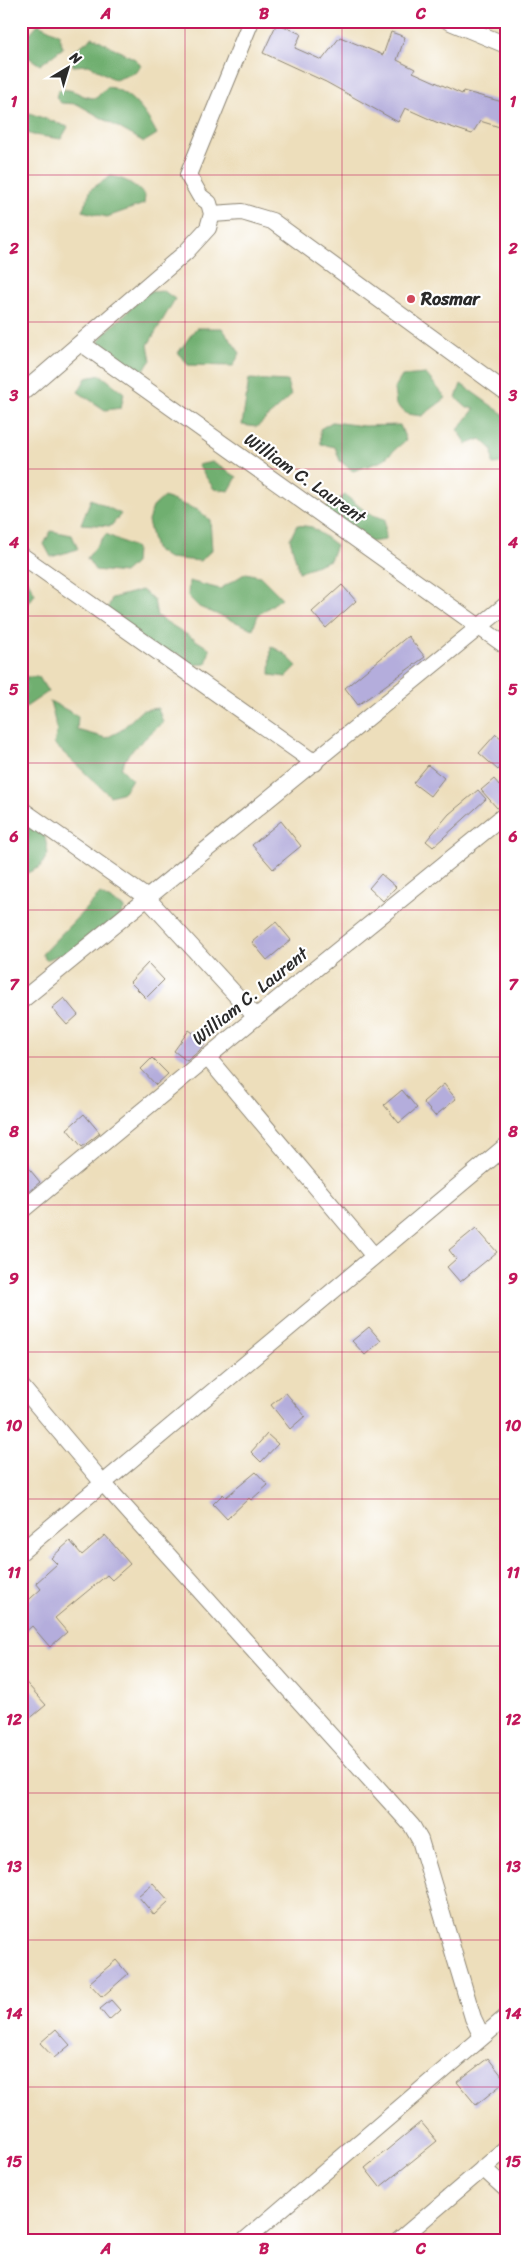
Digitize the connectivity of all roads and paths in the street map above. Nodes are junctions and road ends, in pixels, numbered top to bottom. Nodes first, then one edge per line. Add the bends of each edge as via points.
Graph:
1 (251, 21) edge
2 (448, 21) edge
3 (506, 45) edge
4 (212, 214) junction
5 (81, 343) junction
6 (506, 392) edge
7 (21, 394) edge
8 (21, 555) edge
9 (506, 605) edge
10 (480, 626) junction
11 (506, 646) edge
12 (315, 763) junction
13 (21, 809) edge
14 (506, 814) edge
15 (146, 897) junction
16 (21, 1001) edge
17 (256, 1017) junction
18 (207, 1057) junction
19 (506, 1146) edge
20 (21, 1211) edge
21 (374, 1256) junction
22 (21, 1386) edge
23 (103, 1483) junction
24 (21, 1552) edge
25 (506, 2017) edge
26 (482, 2038) junction
27 (506, 2149) edge
28 (483, 2168) junction
29 (506, 2189) edge
30 (244, 2241) edge
31 (398, 2241) edge

1 - 4 street via 188,176 200,196 209,203
2 - 3 street
4 - 5 street via 208,228 186,252
4 - 6 street via 242,212 272,221
5 - 7 street
5 - 10 street, William C. Laurent
8 - 12 street
9 - 10 street
10 - 11 street, William C. Laurent
10 - 12 street
12 - 15 street
13 - 15 street
14 - 17 street, William C. Laurent
15 - 16 street
15 - 17 street
17 - 18 street, William C. Laurent
18 - 20 street, William C. Laurent
18 - 21 street
19 - 21 street
21 - 23 street
22 - 23 street
23 - 24 street
23 - 26 street via 412,1826 420,1840 464,1990
25 - 26 street
26 - 30 street
27 - 28 street
28 - 29 street
28 - 31 street

